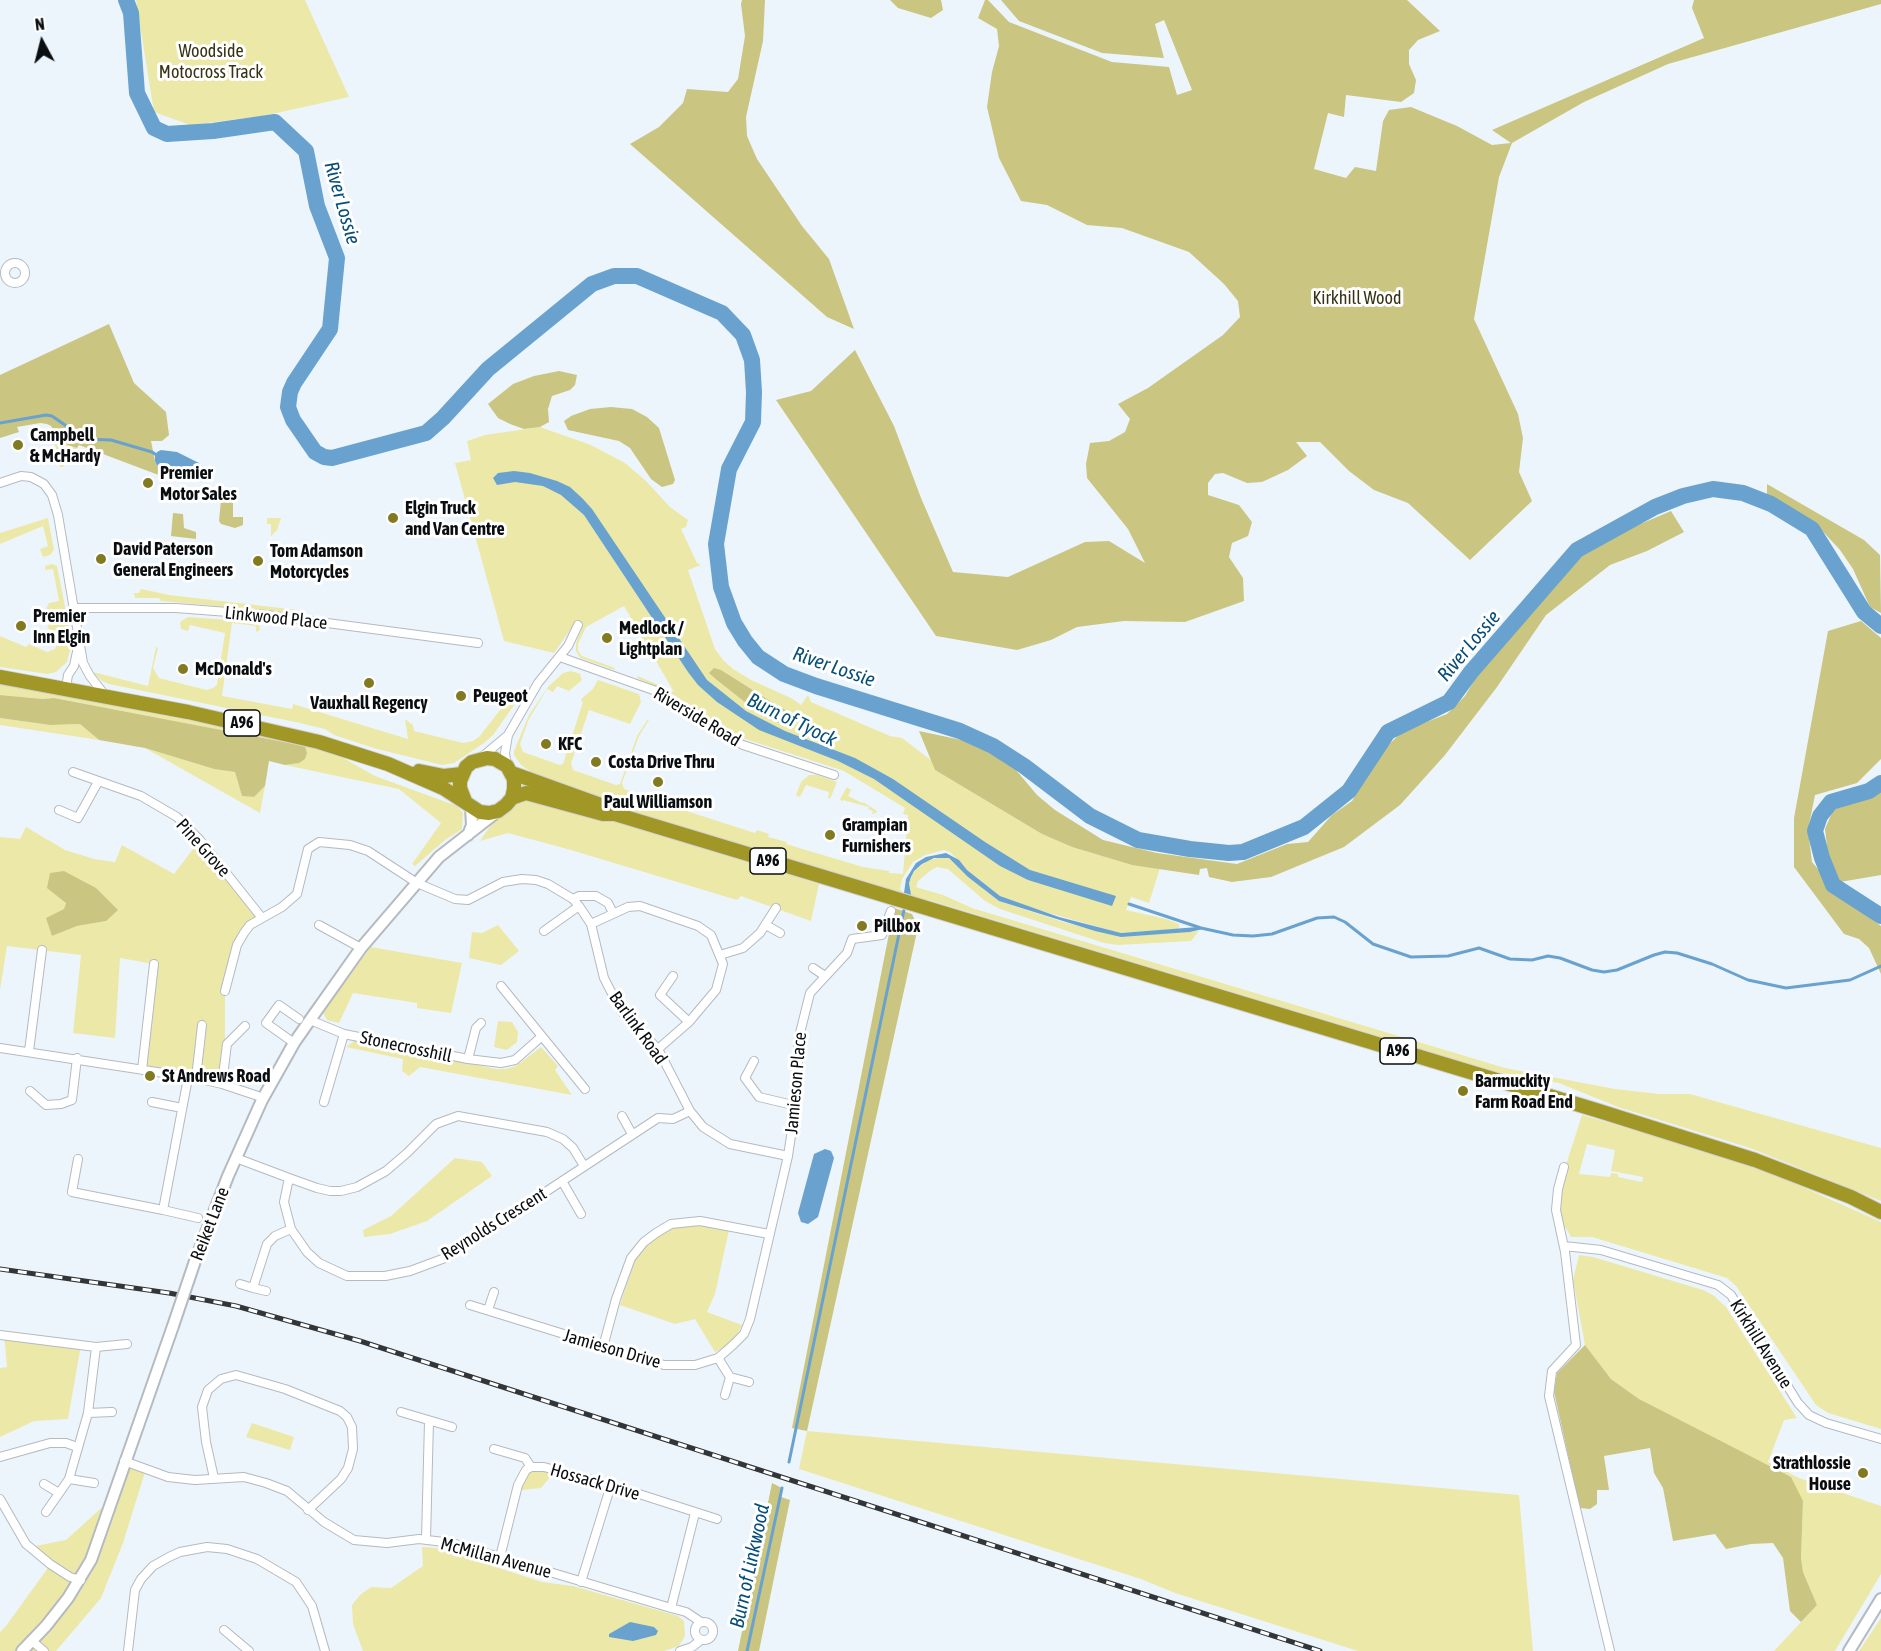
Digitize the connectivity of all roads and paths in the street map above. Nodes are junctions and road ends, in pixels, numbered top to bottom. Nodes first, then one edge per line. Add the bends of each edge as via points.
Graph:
1 (0, 483) edge
2 (73, 608) junction
3 (578, 625) dead end
4 (478, 643) dead end
5 (79, 646) junction
6 (560, 657) junction
7 (0, 677) edge
8 (66, 688) junction
9 (105, 696) junction
10 (508, 735) junction
11 (479, 759) junction
12 (388, 764) junction
13 (510, 770) junction
14 (73, 772) dead end
15 (462, 774) junction
16 (834, 775) dead end
17 (98, 782) junction
18 (512, 798) junction
19 (468, 805) junction
20 (59, 810) dead end
21 (498, 810) junction
22 (615, 814) junction
23 (468, 835) junction
24 (417, 884) junction
25 (576, 902) junction
26 (900, 905) junction
27 (776, 908) dead end
28 (613, 913) junction
29 (262, 918) junction
30 (591, 924) junction
31 (319, 925) dead end
32 (766, 926) junction
33 (544, 931) dead end
34 (780, 933) dead end
35 (361, 948) junction
36 (42, 950) dead end
37 (720, 955) junction
38 (154, 964) dead end
39 (813, 968) dead end
40 (673, 976) dead end
41 (825, 976) junction
42 (501, 986) dead end
43 (225, 991) dead end
44 (304, 1019) junction
45 (689, 1022) junction
46 (481, 1023) dead end
47 (202, 1025) dead end
48 (245, 1026) dead end
49 (344, 1034) junction
50 (541, 1037) junction
51 (294, 1043) junction
52 (0, 1048) edge
53 (658, 1049) junction
54 (29, 1051) junction
55 (77, 1058) junction
56 (468, 1059) junction
57 (754, 1060) dead end
58 (142, 1070) junction
59 (192, 1078) junction
60 (222, 1084) junction
61 (585, 1089) dead end
62 (30, 1091) dead end
63 (264, 1098) junction
64 (152, 1102) dead end
65 (324, 1102) dead end
66 (797, 1106) junction
67 (182, 1108) junction
68 (690, 1111) junction
69 (622, 1116) dead end
70 (632, 1134) junction
71 (788, 1156) junction
72 (236, 1158) junction
73 (78, 1159) dead end
74 (584, 1166) junction
75 (1564, 1167) dead end
76 (289, 1178) junction
77 (562, 1181) junction
78 (163, 1210) junction
79 (1881, 1212) edge
80 (581, 1214) dead end
81 (198, 1218) dead end
82 (291, 1229) junction
83 (769, 1234) junction
84 (1564, 1246) junction
85 (240, 1284) dead end
86 (253, 1288) junction
87 (266, 1292) dead end
88 (494, 1292) dead end
89 (470, 1305) dead end
90 (488, 1310) junction
91 (0, 1335) edge
92 (127, 1344) dead end
93 (96, 1347) junction
94 (603, 1347) junction
95 (718, 1358) junction
96 (730, 1377) junction
97 (749, 1382) dead end
98 (725, 1395) dead end
99 (112, 1412) dead end
100 (401, 1412) dead end
101 (88, 1413) junction
102 (429, 1421) junction
103 (452, 1427) dead end
104 (1881, 1439) edge
105 (77, 1447) junction
106 (494, 1449) dead end
107 (0, 1457) edge
108 (124, 1461) junction
109 (531, 1467) junction
110 (214, 1478) junction
111 (69, 1479) junction
112 (94, 1483) dead end
113 (44, 1484) dead end
114 (611, 1485) junction
115 (59, 1493) junction
116 (0, 1498) edge
117 (308, 1510) junction
118 (46, 1512) dead end
119 (695, 1513) junction
120 (717, 1519) dead end
121 (426, 1539) junction
122 (500, 1557) junction
123 (81, 1580) junction
124 (580, 1582) junction
125 (1881, 1599) edge
126 (671, 1608) junction
127 (701, 1622) junction
128 (224, 1630) dead end
129 (701, 1640) junction
130 (32, 1641) junction
131 (22, 1651) edge
132 (44, 1651) edge
133 (128, 1651) edge
134 (249, 1651) edge
135 (325, 1651) edge
136 (680, 1651) edge
137 (1610, 1651) edge
138 (1849, 1651) edge

1 - 2 street via 31,477 44,484 52,495
2 - 4 street, Linkwood Place via 176,608 267,615
2 - 5 street
3 - 6 street
5 - 8 street
5 - 9 street via 86,670
6 - 10 street via 538,682
6 - 16 street, Riverside Road via 656,691 742,745
7 - 8 highway, A96
8 - 9 highway, A96
9 - 12 highway, A96 via 295,735
10 - 11 street
10 - 13 street via 505,753
11 - 13 highway, A96 via 495,759
11 - 15 highway
12 - 15 highway, A96 via 444,776
12 - 19 highway, A96 via 447,790
13 - 18 highway
13 - 22 highway, A96 via 601,804
14 - 17 street, Pine Grove
15 - 19 highway via 460,788
17 - 20 street via 78,819
17 - 29 street, Pine Grove via 141,796 177,817
18 - 21 highway
18 - 22 highway, A96 via 526,793
19 - 21 highway, A96 via 489,813
19 - 23 street via 472,825
21 - 23 street, Reiket Lane
22 - 26 highway, A96
23 - 24 street, Reiket Lane via 440,857
24 - 25 street, Barlink Road via 447,897 468,900 503,882 536,880
24 - 29 street via 368,851 319,842 308,849 297,894
24 - 35 street, Reiket Lane
25 - 28 street via 579,896 596,896 608,903
25 - 30 street, Barlink Road
25 - 33 street
26 - 41 street, Jamieson Place via 882,935 852,939 847,953
26 - 79 highway, A96 via 1653,1128 1755,1160
27 - 32 street
28 - 30 street
28 - 37 street via 640,906 698,926 711,936
29 - 43 street via 250,925 237,945
30 - 53 street, Barlink Road via 604,978 621,1011
31 - 35 street
32 - 34 street
32 - 37 street via 743,948
35 - 44 street, Reiket Lane
36 - 54 street
37 - 45 street via 723,964 716,990
38 - 58 street
39 - 41 street
40 - 45 street via 660,995
41 - 66 street, Jamieson Place via 810,993 799,1032
42 - 50 street
44 - 49 street, Stonecrosshill
44 - 51 street, Reiket Lane
44 - 51 street, Stonecrosshill via 279,1005 266,1023
45 - 53 street
46 - 56 street, Stonecrosshill via 476,1028
47 - 59 street
48 - 60 street via 227,1044
49 - 56 street, Stonecrosshill
49 - 65 street, Stonecrosshill
50 - 56 street, Stonecrosshill via 515,1060 501,1063
50 - 61 street
51 - 63 street, Reiket Lane
52 - 54 street
53 - 68 street, Barlink Road
54 - 55 street
55 - 58 street
55 - 62 street via 72,1100 46,1105
57 - 66 street via 745,1078 759,1097
58 - 59 street
59 - 60 street
59 - 67 street
60 - 63 street
63 - 72 street, Reiket Lane
64 - 67 street
66 - 71 street, Jamieson Place
67 - 78 street
68 - 70 street, Reynolds Crescent via 673,1119 658,1118
68 - 71 street, Barlink Road via 703,1127 730,1144
69 - 70 street
70 - 74 street, Reynolds Crescent
71 - 83 street, Jamieson Drive
72 - 76 street
72 - 108 street, Reiket Lane, bridge
73 - 78 street via 72,1192
74 - 76 street via 568,1143 547,1132 458,1116 436,1124 386,1170 357,1187 330,1191
74 - 77 street, Reynolds Crescent
75 - 84 street via 1556,1210
76 - 82 street, Reynolds Crescent via 284,1202
77 - 80 street
77 - 82 street, Reynolds Crescent via 445,1258 402,1273 363,1277 333,1271 307,1252
78 - 81 street
82 - 86 street via 267,1244
83 - 94 street via 700,1221 671,1224 656,1233 631,1259
83 - 95 street, Jamieson Drive via 744,1334
84 - 104 street, Kirkhill Avenue via 1601,1250 1718,1285 1731,1295 1809,1415
84 - 137 street via 1576,1345 1552,1371 1549,1396
85 - 86 street
86 - 87 street
88 - 90 street
89 - 90 street, Jamieson Drive
90 - 94 street, Jamieson Drive
91 - 93 street
92 - 93 street
93 - 101 street
94 - 95 street, Jamieson Drive via 664,1365 695,1365
95 - 96 street
96 - 97 street
96 - 98 street
99 - 101 street
100 - 102 street
101 - 105 street
102 - 103 street
102 - 121 street
105 - 107 street via 50,1443
105 - 111 street
106 - 109 street via 525,1458
108 - 110 street, McMillan Avenue via 168,1477
108 - 123 street, Reiket Lane
109 - 114 street, Hossack Drive
109 - 122 street, Hossack Drive via 523,1474 514,1497
110 - 117 street, McMillan Avenue via 244,1477 266,1483 287,1491
110 - 117 street via 202,1407 205,1396 214,1383 233,1375 263,1381 340,1410 352,1427 348,1468
111 - 112 street
111 - 115 street
113 - 115 street
114 - 119 street, Hossack Drive
114 - 124 street
115 - 118 street
116 - 123 street via 27,1544 50,1564
117 - 121 street, McMillan Avenue via 354,1540 387,1543
119 - 120 street, Hossack Drive
119 - 126 street
121 - 122 street, McMillan Avenue
122 - 124 street, McMillan Avenue
123 - 130 street, Reiket Lane
124 - 126 street, McMillan Avenue
125 - 138 street
126 - 127 street, McMillan Avenue
127 - 129 street via 694,1631
127 - 129 street via 710,1624 713,1630 710,1638
128 - 134 street
129 - 136 street
130 - 131 street, Reiket Lane
130 - 132 street
133 - 135 street via 135,1590 141,1579 153,1566 174,1554 207,1547 257,1559 296,1582 312,1606

